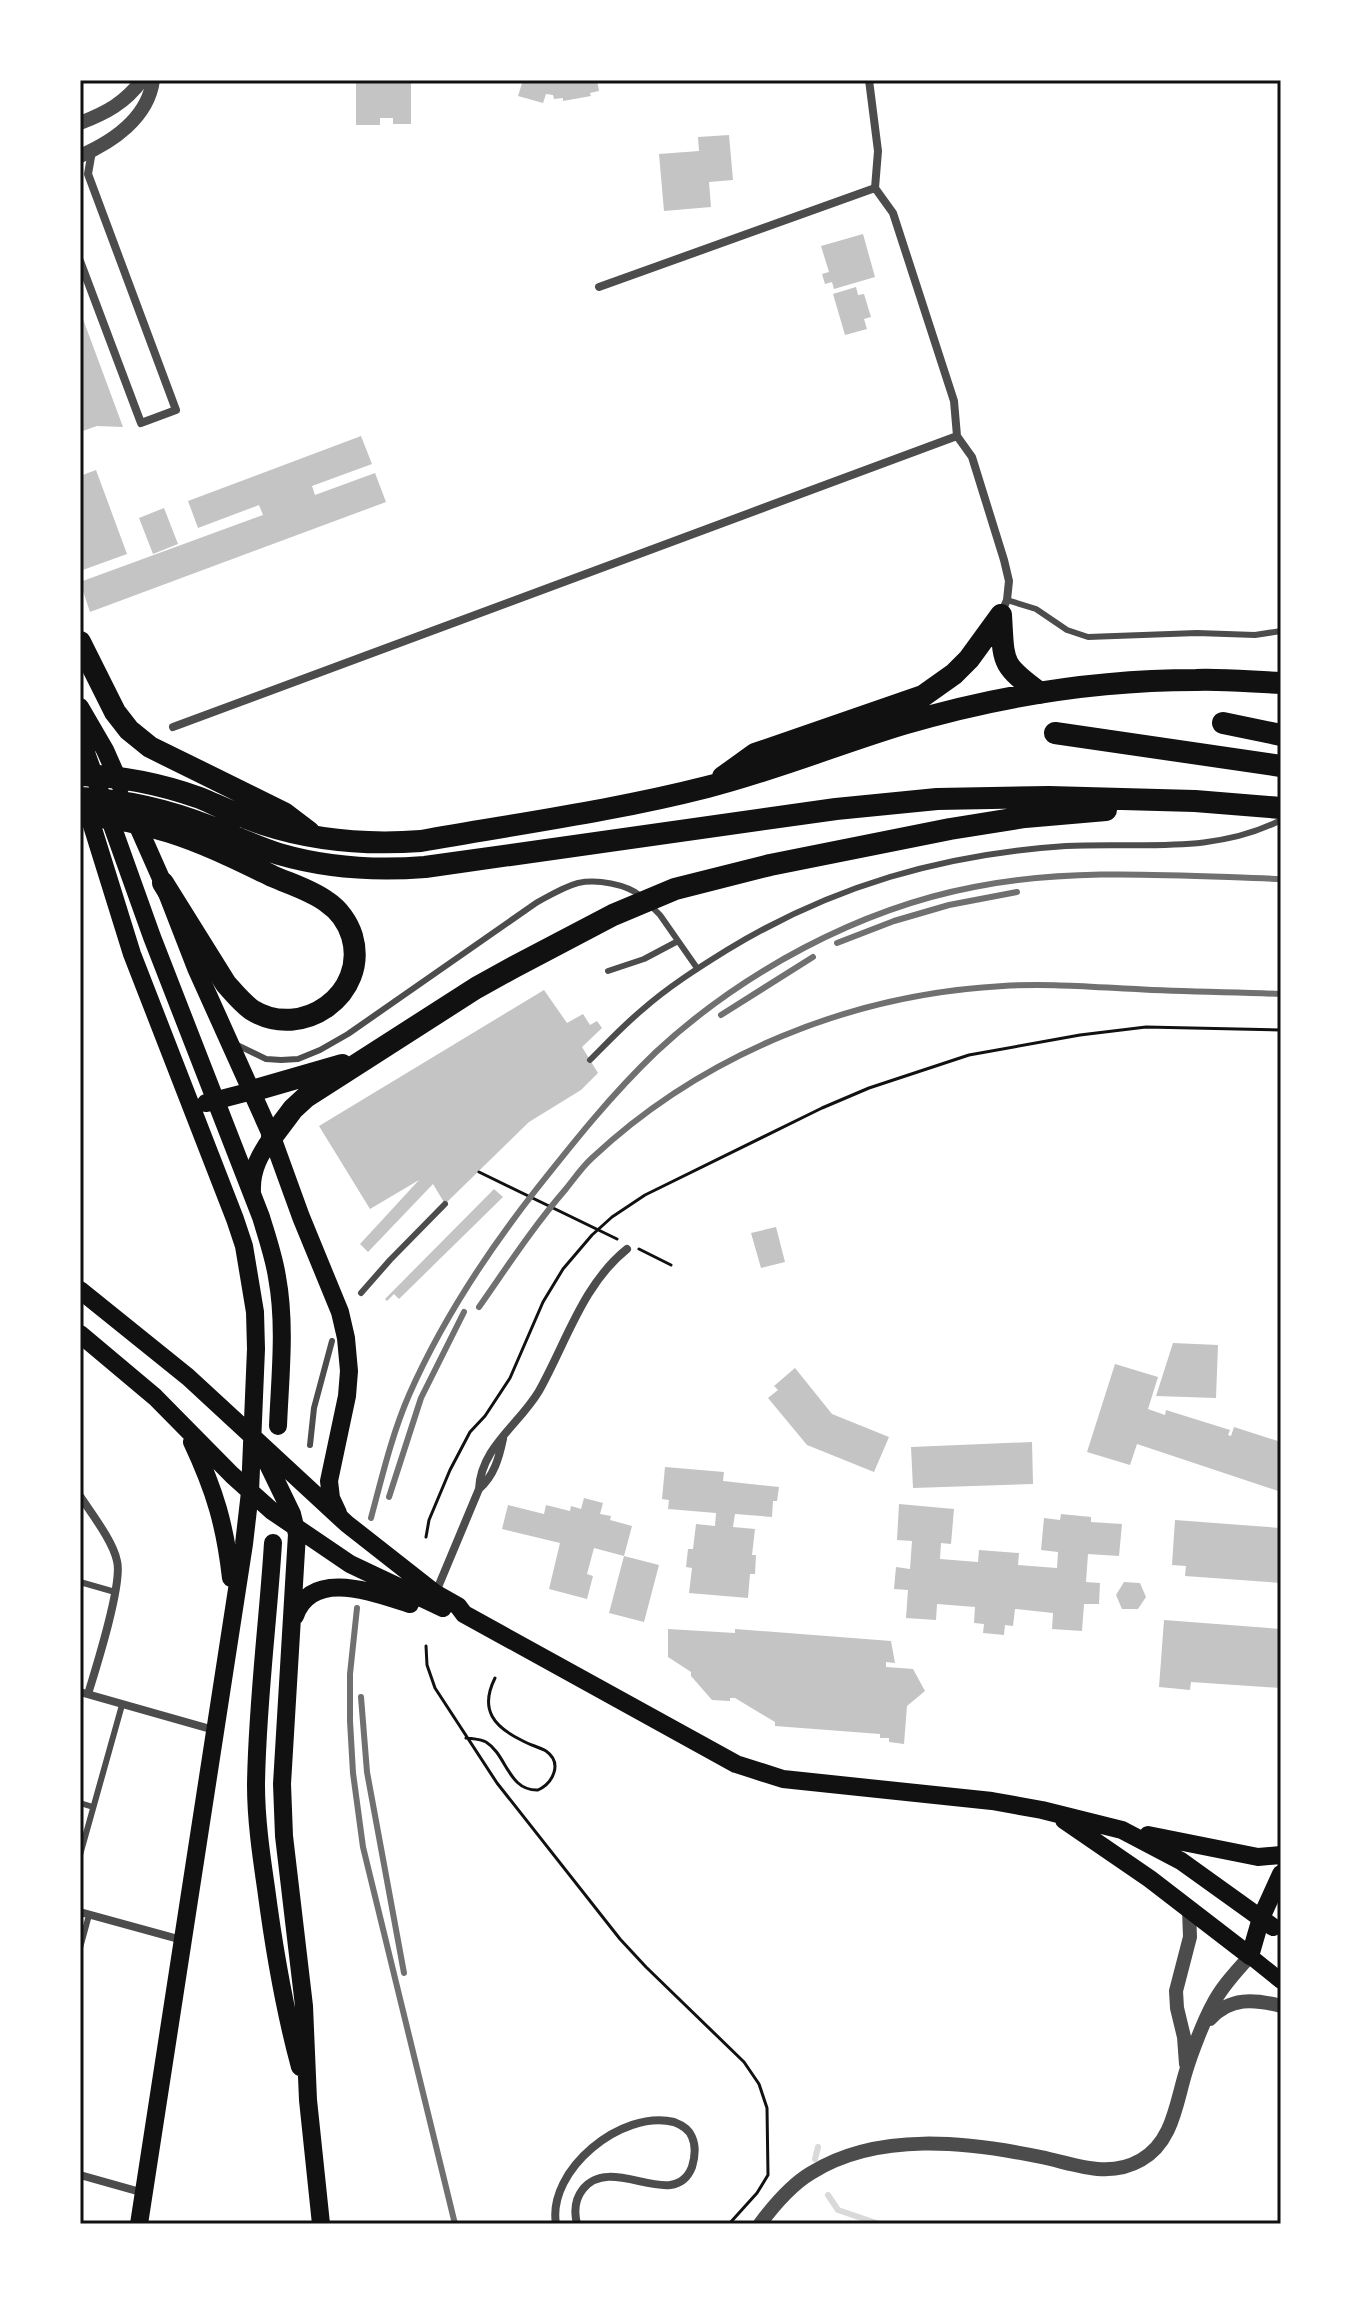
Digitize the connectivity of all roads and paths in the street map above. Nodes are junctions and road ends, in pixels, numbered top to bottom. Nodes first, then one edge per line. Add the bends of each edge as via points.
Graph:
1 (142, 80) edge
2 (153, 80) edge
3 (869, 80) edge
4 (81, 122) edge
5 (86, 154) edge
6 (875, 188) junction
7 (80, 261) edge
8 (599, 287) dead end
9 (957, 436) junction
10 (1004, 608) junction
11 (1281, 631) edge
12 (80, 642) edge
13 (1281, 683) edge
14 (1040, 693) junction
15 (80, 707) edge
16 (1223, 723) dead end
17 (173, 727) dead end
18 (80, 730) edge
19 (1055, 733) dead end
20 (1281, 735) edge
21 (1281, 766) edge
22 (80, 775) edge
23 (709, 787) junction
24 (80, 789) edge
25 (80, 798) edge
26 (1195, 801) junction
27 (1281, 808) edge
28 (80, 815) edge
29 (1281, 820) edge
30 (316, 838) junction
31 (163, 883) junction
32 (646, 900) junction
33 (678, 941) junction
34 (697, 968) junction
35 (608, 971) dead end
36 (1281, 1030) edge
37 (229, 1042) junction
38 (369, 1056) junction
39 (590, 1060) dead end
40 (252, 1091) junction
41 (215, 1101) junction
42 (192, 1107) junction
43 (272, 1137) junction
44 (479, 1172) dead end
45 (253, 1198) junction
46 (445, 1204) dead end
47 (616, 1239) dead end
48 (628, 1247) joint
49 (671, 1265) dead end
50 (80, 1290) edge
51 (361, 1293) dead end
52 (80, 1334) edge
53 (332, 1341) dead end
54 (278, 1426) dead end
55 (186, 1429) junction
56 (254, 1439) junction
57 (310, 1445) dead end
58 (250, 1492) junction
59 (80, 1496) edge
60 (339, 1516) junction
61 (296, 1529) junction
62 (426, 1537) dead end
63 (273, 1543) dead end
64 (80, 1582) edge
65 (115, 1592) junction
66 (234, 1601) junction
67 (444, 1607) junction
68 (292, 1624) junction
69 (426, 1646) dead end
70 (495, 1678) dead end
71 (84, 1693) edge
72 (122, 1705) junction
73 (215, 1731) junction
74 (466, 1738) junction
75 (80, 1803) edge
76 (93, 1807) junction
77 (1055, 1814) junction
78 (1122, 1830) junction
79 (80, 1855) edge
80 (1281, 1855) edge
81 (1281, 1874) edge
82 (1189, 1909) junction
83 (84, 1914) edge
84 (1274, 1924) edge
85 (182, 1940) junction
86 (80, 1948) edge
87 (1250, 1956) junction
88 (1281, 1981) edge
89 (1281, 2006) edge
90 (1202, 2029) junction
91 (1186, 2068) junction
92 (308, 2100) junction
93 (80, 2175) edge
94 (144, 2193) junction
95 (139, 2224) edge
96 (321, 2224) edge
97 (556, 2224) edge
98 (577, 2224) edge
99 (729, 2224) edge
100 (760, 2224) edge

1 - 4 street via 118,105
2 - 5 street via 134,119
3 - 6 street via 878,151
5 - 7 street via 88,174 176,410 141,423
6 - 8 street
6 - 9 street via 893,213 954,401
9 - 10 street via 972,457 1004,560 1009,581
9 - 17 street
10 - 11 lane via 1036,609 1088,637
10 - 14 highway via 1005,659 1014,674
10 - 23 highway via 969,659 923,696 755,754
12 - 30 highway via 115,712 139,738 284,813
13 - 14 highway via 1150,681
14 - 23 highway via 902,724
15 - 31 main road via 105,750
16 - 20 highway
18 - 41 main road
19 - 21 highway
22 - 30 highway via 168,787 261,824
23 - 30 highway via 421,841
24 - 42 main road via 132,954
25 - 26 highway via 146,805 304,860 390,870 937,799
26 - 27 highway
26 - 32 highway via 950,829 738,872
28 - 31 highway via 182,836 328,903 351,933 355,958 348,983 333,1003 311,1016 286,1019 252,1010 226,984
29 - 34 lane via 1200,844 1068,846 905,872 799,910
31 - 37 main road
32 - 33 lane
32 - 37 lane via 634,891 600,882 558,892 348,1034 298,1059 266,1059
32 - 38 highway via 514,967
33 - 34 lane
33 - 35 lane
34 - 39 lane via 643,1009
36 - 62 path via 1133,1028 969,1055 822,1108 645,1195 592,1235 563,1269 510,1378 470,1432 450,1470
37 - 40 main road
38 - 40 highway
38 - 43 highway via 306,1097
40 - 41 main road
40 - 43 main road
41 - 42 main road
41 - 45 main road
42 - 56 main road via 235,1219 251,1279
43 - 45 main road via 256,1164
43 - 60 main road via 343,1325 349,1360 347,1396 329,1481
44 - 47 path
45 - 54 main road via 277,1278
46 - 51 lane
48 - 49 path
48 - 67 street via 596,1282 540,1389 503,1439 489,1480 479,1489
50 - 56 main road via 171,1362
52 - 55 main road
53 - 57 lane
55 - 58 main road
55 - 66 main road via 223,1522
56 - 58 main road
56 - 60 main road
56 - 61 main road
58 - 61 main road
58 - 66 main road
59 - 65 street via 115,1553
60 - 67 main road
61 - 67 main road via 378,1579
61 - 68 main road
63 - 92 main road via 256,1788 284,2010
64 - 65 lane
65 - 71 street
66 - 73 main road
67 - 68 main road via 347,1587 328,1588 304,1600
67 - 77 main road via 758,1772 807,1783 992,1801
68 - 92 main road via 283,1810 304,2006
69 - 74 path via 435,1688
70 - 74 path via 488,1704 494,1722 549,1753 552,1779 538,1790 522,1787 489,1744
71 - 72 street
72 - 73 street
72 - 76 lane
73 - 85 main road
74 - 99 path via 620,1939 744,2062 759,2084 767,2108 769,2167 766,2181
75 - 76 lane
76 - 79 lane
77 - 78 main road
77 - 82 main road
78 - 80 main road via 1258,1857
78 - 84 main road via 1181,1861
81 - 84 main road
82 - 87 main road
82 - 91 street via 1190,1937 1176,1991
83 - 85 street
83 - 86 lane
84 - 87 main road
85 - 94 main road
87 - 88 main road
87 - 90 street via 1213,2003
89 - 90 street via 1229,2004
90 - 91 street
91 - 100 street via 1165,2136 1157,2149 1127,2166 1107,2171 970,2146 878,2148 810,2173
92 - 96 main road
93 - 94 street
94 - 95 main road
97 - 98 street via 559,2192 581,2158 605,2138 662,2120 678,2123 692,2136 691,2168 681,2181 664,2186 613,2176 594,2181 577,2200

